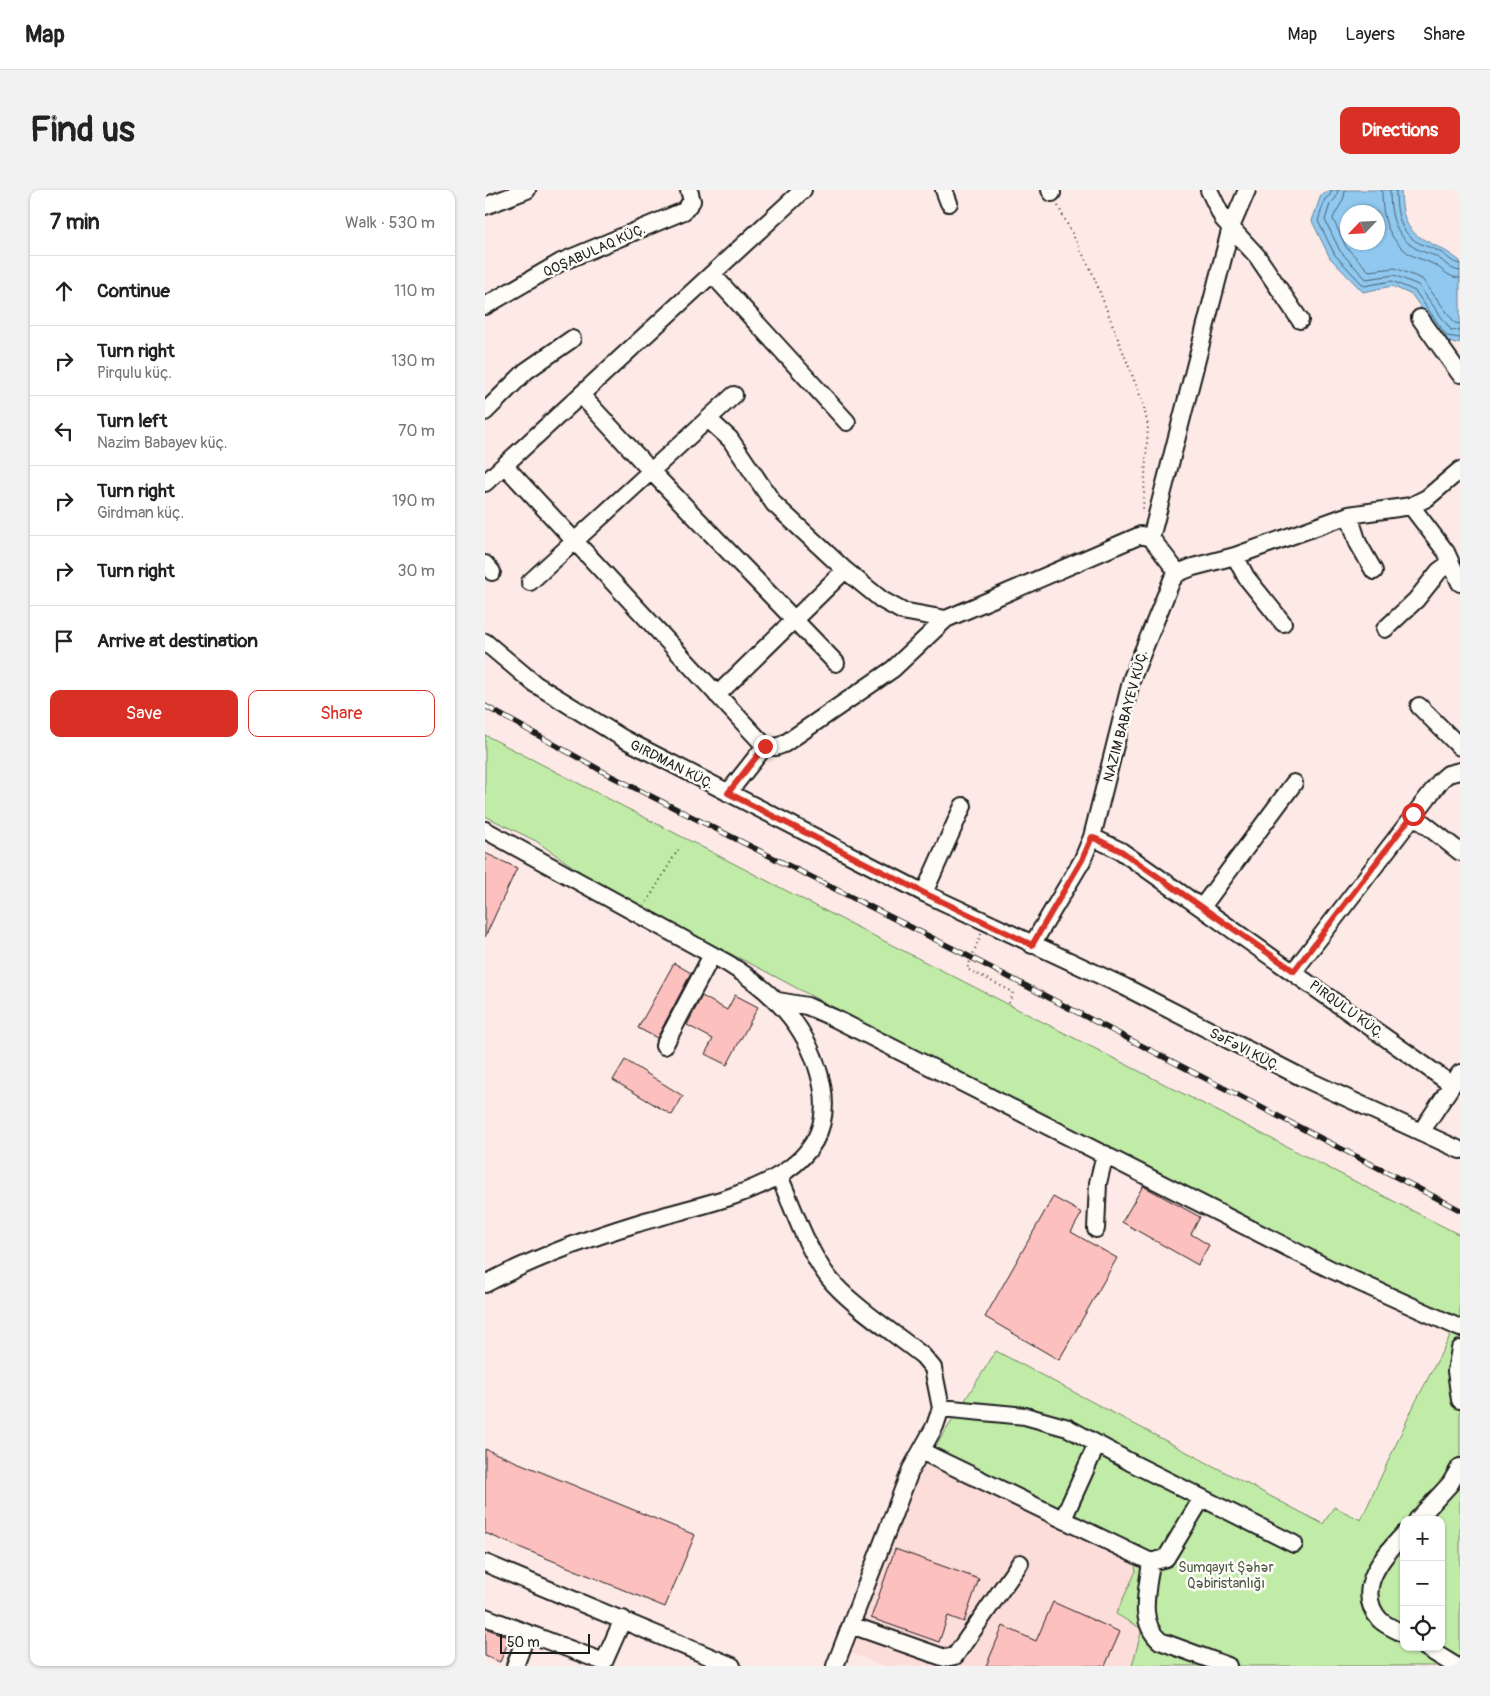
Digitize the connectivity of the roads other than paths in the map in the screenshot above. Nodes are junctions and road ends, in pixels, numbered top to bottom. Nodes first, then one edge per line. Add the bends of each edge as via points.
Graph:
1 (527, 190) edge
2 (803, 190) edge
3 (1209, 190) edge
4 (1247, 190) edge
5 (694, 192) edge
6 (485, 206) edge
7 (1231, 227) junction
8 (712, 274) junction
9 (485, 306) edge
10 (1420, 318) dead end
11 (1300, 320) dead end
12 (571, 339) dead end
13 (1460, 374) edge
14 (581, 395) junction
15 (734, 395) dead end
16 (485, 412) edge
17 (707, 419) junction
18 (847, 422) dead end
19 (505, 466) junction
20 (1460, 470) edge
21 (651, 471) junction
22 (485, 483) edge
23 (1411, 506) junction
24 (1349, 515) junction
25 (1146, 536) junction
26 (574, 540) junction
27 (1235, 556) junction
28 (1450, 563) junction
29 (845, 570) junction
30 (1374, 572) dead end
31 (1178, 573) junction
32 (530, 582) dead end
33 (1460, 583) edge
34 (946, 619) junction
35 (794, 620) junction
36 (1283, 622) dead end
37 (1385, 629) dead end
38 (485, 642) edge
39 (836, 663) dead end
40 (717, 695) junction
41 (1419, 706) dead end
42 (765, 746) junction
43 (1460, 747) edge
44 (1460, 771) edge
45 (1294, 782) dead end
46 (728, 793) junction
47 (963, 806) dead end
48 (1413, 814) junction
49 (485, 830) edge
50 (1092, 837) junction
51 (1460, 852) edge
52 (924, 893) junction
53 (1202, 907) junction
54 (1032, 945) junction
55 (712, 955) junction
56 (1294, 971) junction
57 (778, 1001) junction
58 (664, 1046) dead end
59 (1455, 1079) edge
60 (1421, 1132) junction
61 (1460, 1150) edge
62 (1105, 1154) junction
63 (779, 1176) junction
64 (1096, 1229) dead end
65 (485, 1284) edge
66 (1460, 1328) edge
67 (1460, 1349) edge
68 (1460, 1400) edge
69 (941, 1408) junction
70 (1097, 1444) junction
71 (921, 1451) junction
72 (1460, 1466) edge
73 (1202, 1498) junction
74 (1421, 1516) edge
75 (1063, 1519) junction
76 (1400, 1538) edge
77 (1294, 1544) dead end
78 (1151, 1562) junction
79 (485, 1563) edge
80 (1020, 1563) dead end
81 (485, 1617) edge
82 (623, 1619) junction
83 (851, 1625) junction
84 (1400, 1632) edge
85 (527, 1633) junction
86 (1432, 1651) edge
87 (515, 1666) edge
88 (730, 1666) edge
89 (835, 1666) edge
90 (1228, 1666) edge
91 (1457, 1666) edge

1 - 6 street
2 - 8 street
3 - 7 street via 1215,205
4 - 7 street
5 - 9 street, QOŞABULAQ KÜÇ. via 692,201 683,210 561,262
7 - 11 street via 1262,262
7 - 25 street
8 - 14 street
8 - 18 street
10 - 13 street
12 - 16 street via 526,371
14 - 19 street
14 - 21 street
15 - 17 street
17 - 21 street
17 - 29 street via 730,439 774,504
19 - 22 street
19 - 26 street
20 - 23 street via 1427,498
21 - 26 street
21 - 35 street
23 - 24 street
23 - 28 street via 1441,545
24 - 27 street
24 - 30 street via 1357,543
25 - 31 street
25 - 34 street via 997,595
26 - 32 street
26 - 40 street
27 - 31 street
27 - 36 street via 1247,577
28 - 33 street
28 - 37 street
29 - 34 street via 901,611
29 - 35 street
31 - 50 street, NAZIM BABAYEV KÜÇ. via 1164,594 1132,678
34 - 42 street via 893,669 784,744
35 - 39 street
35 - 40 street
38 - 46 street, GIRDMAN KÜÇ. via 535,684 580,714
40 - 42 street
41 - 43 street
42 - 46 street
44 - 48 street via 1441,780
45 - 53 street
46 - 52 street, GIRDMAN KÜÇ.
47 - 52 street
48 - 51 street
48 - 56 street
49 - 55 street
50 - 53 street, PIRQULU KÜÇ. via 1121,851
50 - 54 street, NAZIM BABAYEV KÜÇ.
52 - 54 street, GIRDMAN KÜÇ.
53 - 56 street, PIRQULU KÜÇ.
54 - 60 street, SƏFƏVI KÜÇ. via 1125,987 1301,1078
55 - 57 street via 748,976
55 - 58 street
56 - 59 street, PIRQULU KÜÇ.
57 - 62 street via 807,1006 834,1018
57 - 63 street via 803,1034 815,1059 822,1082 823,1103 821,1125 811,1148
59 - 60 street
60 - 61 street, SƏFƏVI KÜÇ.
62 - 64 street via 1097,1183
62 - 66 street via 1332,1270
63 - 65 street via 733,1197 651,1218 565,1246
63 - 69 street via 827,1276 923,1356 933,1368
67 - 68 street via 1456,1372
69 - 70 street via 1025,1416 1068,1428
69 - 71 street
70 - 73 street
70 - 75 street
71 - 75 street
71 - 83 street via 911,1469
72 - 74 street via 1450,1484
73 - 77 street
73 - 78 street via 1166,1558
75 - 78 street
76 - 84 street via 1382,1558 1370,1582 1370,1601 1380,1620
78 - 90 street via 1146,1617 1155,1636
79 - 82 street
80 - 83 street via 955,1656 945,1658
81 - 85 street
82 - 85 street via 604,1662
82 - 88 street
83 - 89 street
85 - 87 street
86 - 91 street

